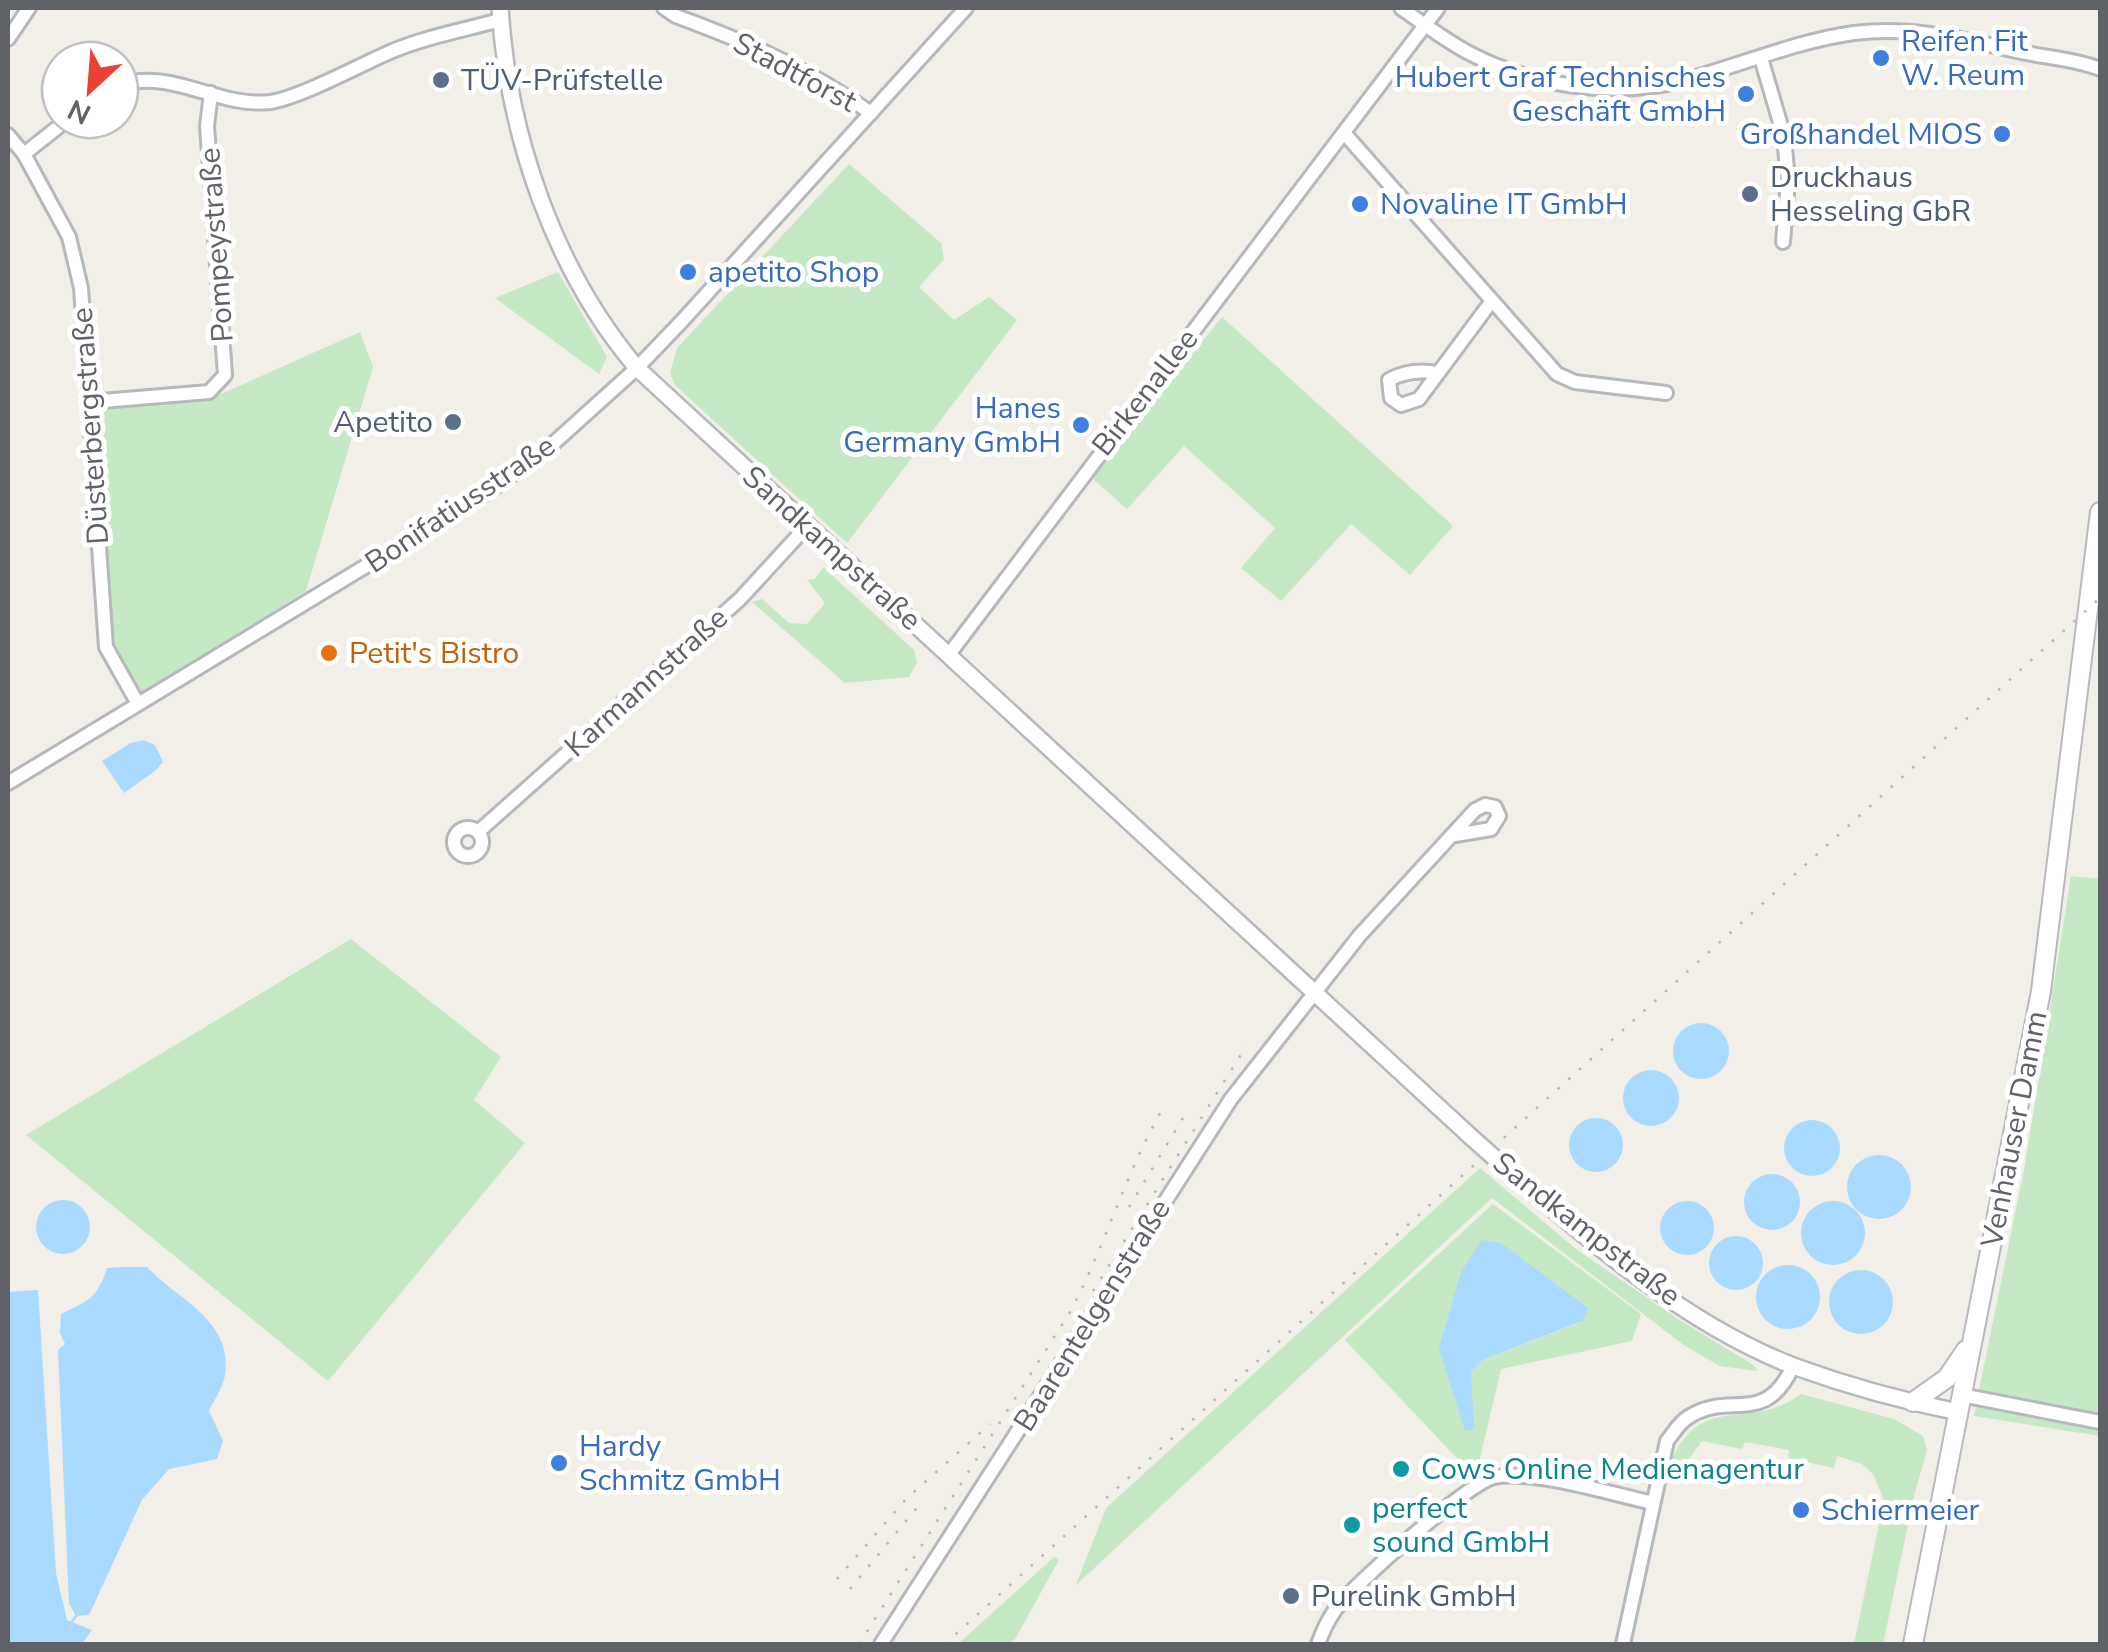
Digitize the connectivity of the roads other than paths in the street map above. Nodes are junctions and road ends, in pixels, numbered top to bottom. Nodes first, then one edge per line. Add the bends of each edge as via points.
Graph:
1 (30, 8) edge
2 (664, 8) edge
3 (966, 8) edge
4 (1401, 8) edge
5 (1438, 8) edge
6 (500, 14) edge
7 (1426, 25) junction
8 (8, 39) edge
9 (1760, 58) junction
10 (2100, 68) edge
11 (140, 79) edge
12 (211, 93) junction
13 (872, 113) junction
14 (1345, 134) junction
15 (8, 135) edge
16 (42, 140) edge
17 (24, 154) junction
18 (1783, 242) dead end
19 (1492, 302) junction
20 (637, 368) junction
21 (1438, 373) dead end
22 (1666, 393) dead end
23 (90, 402) junction
24 (2100, 512) edge
25 (807, 526) junction
26 (950, 653) junction
27 (137, 702) junction
28 (8, 783) edge
29 (478, 832) dead end
30 (1455, 835) dead end
31 (1315, 994) junction
32 (1978, 1312) junction
33 (1793, 1366) junction
34 (1912, 1402) junction
35 (1960, 1404) junction
36 (2100, 1422) edge
37 (1653, 1503) junction
38 (881, 1644) edge
39 (1318, 1644) edge
40 (1624, 1644) edge
41 (1913, 1644) edge

1 - 8 street
2 - 13 street, Stadtforst via 757,46
3 - 13 street, Bonifatiusstraße
4 - 7 street
5 - 7 street, Birkenallee
6 - 12 street via 274,102
6 - 20 street, Sandkampstraße via 516,126 547,216 583,288
7 - 9 street via 1483,60 1562,84 1647,87
7 - 14 street, Birkenallee
9 - 10 street via 1853,33 1923,32
9 - 18 street via 1784,136
11 - 12 street
12 - 23 street, Pompeystraße via 207,126 225,375 209,392
13 - 20 street, Bonifatiusstraße
14 - 19 street
14 - 26 street, Birkenallee
15 - 17 street, Düsterbergstraße
16 - 17 street
17 - 23 street, Düsterbergstraße via 69,237
19 - 21 street
19 - 22 street via 1557,374
20 - 25 street, Sandkampstraße
20 - 27 street, Bonifatiusstraße via 505,480
23 - 27 street, Düsterbergstraße via 106,647
24 - 32 main road, Venhauser Damm via 2041,991
25 - 26 street, Sandkampstraße
25 - 29 street, Karmannstraße via 728,610
26 - 31 street, Sandkampstraße
27 - 28 street, Bonifatiusstraße
30 - 31 street via 1360,935
31 - 33 street, Sandkampstraße, bridge via 1578,1231 1659,1292
31 - 38 street, Baarentelgenstraße via 1194,1154
32 - 34 main road via 1958,1366
32 - 35 main road, Venhauser Damm
33 - 34 street, Sandkampstraße
33 - 37 street via 1767,1400 1686,1418 1667,1441
34 - 35 street, Sandkampstraße
35 - 36 street
35 - 41 main road, Venhauser Damm
37 - 39 street via 1536,1478 1482,1481 1343,1601
37 - 40 street

